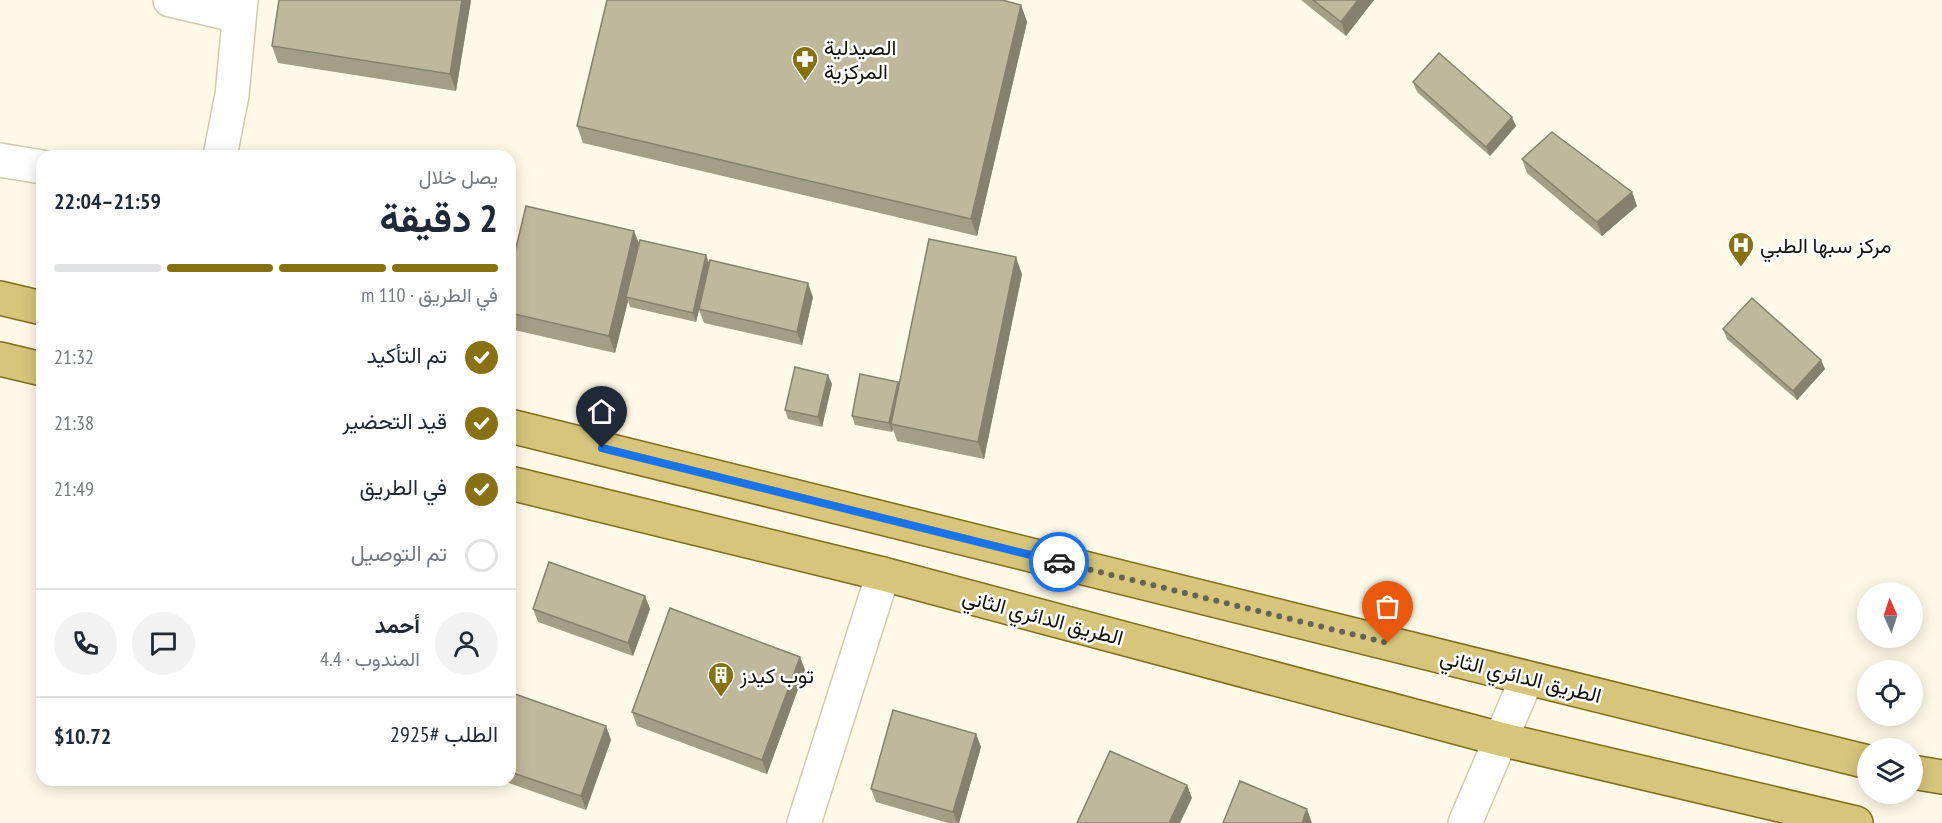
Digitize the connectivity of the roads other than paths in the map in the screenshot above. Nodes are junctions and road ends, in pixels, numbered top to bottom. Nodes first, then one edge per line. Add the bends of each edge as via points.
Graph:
1 (170, 0) edge
2 (240, 8) edge
3 (221, 150) edge
4 (0, 160) edge
5 (36, 166) edge
6 (0, 298) edge
7 (36, 307) edge
8 (0, 359) edge
9 (36, 368) edge
10 (516, 427) edge
11 (516, 484) edge
12 (883, 574) junction
13 (1527, 678) junction
14 (1500, 739) junction
15 (1857, 759) edge
16 (1923, 774) edge
17 (1942, 777) edge
18 (804, 823) edge
19 (1465, 823) edge
20 (1856, 823) edge

1 - 2 street
2 - 3 street via 232,95
4 - 5 street
6 - 7 main road
8 - 9 main road
10 - 13 main road, الطريق الدائري الثاني
11 - 12 main road, الطريق الدائري الثاني
12 - 14 main road, الطريق الدائري الثاني
12 - 18 street
13 - 14 street
13 - 15 main road, الطريق الدائري الثاني
14 - 19 street
14 - 20 main road, الطريق الدائري الثاني
16 - 17 main road

